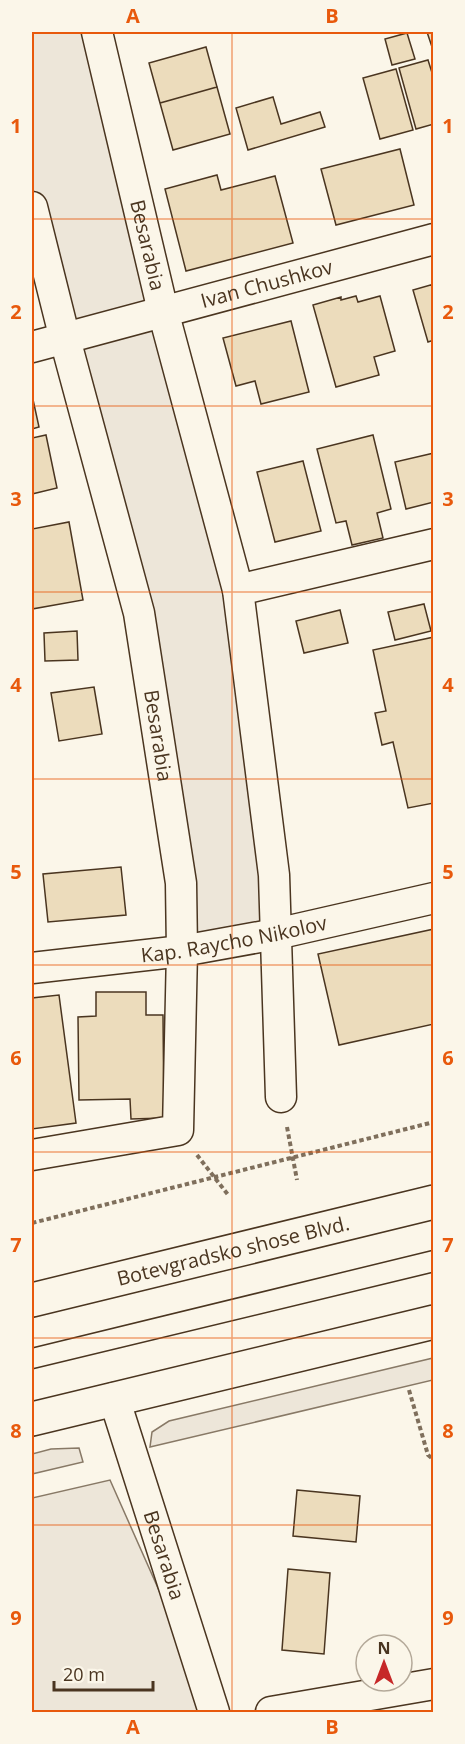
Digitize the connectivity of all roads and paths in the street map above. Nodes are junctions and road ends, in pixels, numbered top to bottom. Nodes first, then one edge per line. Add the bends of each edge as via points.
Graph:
1 (97, 32) edge
2 (32, 207) edge
3 (434, 239) edge
4 (163, 311) junction
5 (65, 339) junction
6 (32, 347) edge
7 (434, 544) edge
8 (238, 590) junction
9 (434, 898) edge
10 (276, 934) junction
11 (182, 951) junction
12 (32, 968) edge
13 (281, 1097) dead end
14 (434, 1122) edge
15 (178, 1130) junction
16 (290, 1143) dead end
17 (32, 1155) edge
18 (292, 1157) junction
19 (213, 1177) junction
20 (297, 1180) dead end
21 (229, 1196) dead end
22 (434, 1202) edge
23 (32, 1223) edge
24 (32, 1300) edge
25 (434, 1322) edge
26 (409, 1390) dead end
27 (114, 1398) junction
28 (32, 1419) edge
29 (434, 1460) edge
30 (434, 1684) edge
31 (214, 1713) edge
32 (271, 1713) edge

1 - 4 street, Besarabia
2 - 5 street, Besarabia
3 - 4 street, Ivan Chushkov
4 - 5 street, Ivan Chushkov
4 - 8 street, Besarabia
5 - 6 street, Ivan Chushkov
5 - 11 street, Besarabia via 139,614 182,883
7 - 8 street
8 - 10 street, Besarabia via 274,875
9 - 10 street, Kap. Raycho Nikolov
10 - 11 street, Kap. Raycho Nikolov
10 - 13 street, Besarabia
11 - 12 street, Kap. Raycho Nikolov
11 - 15 street, Besarabia
14 - 18 path
15 - 17 street
15 - 19 path
16 - 18 path
18 - 19 path
18 - 20 path
19 - 21 path
19 - 23 path
22 - 24 main road, Botevgradsko shose Blvd.
25 - 27 main road
26 - 29 path via 428,1455
27 - 28 main road
27 - 31 street, Besarabia
30 - 32 street

